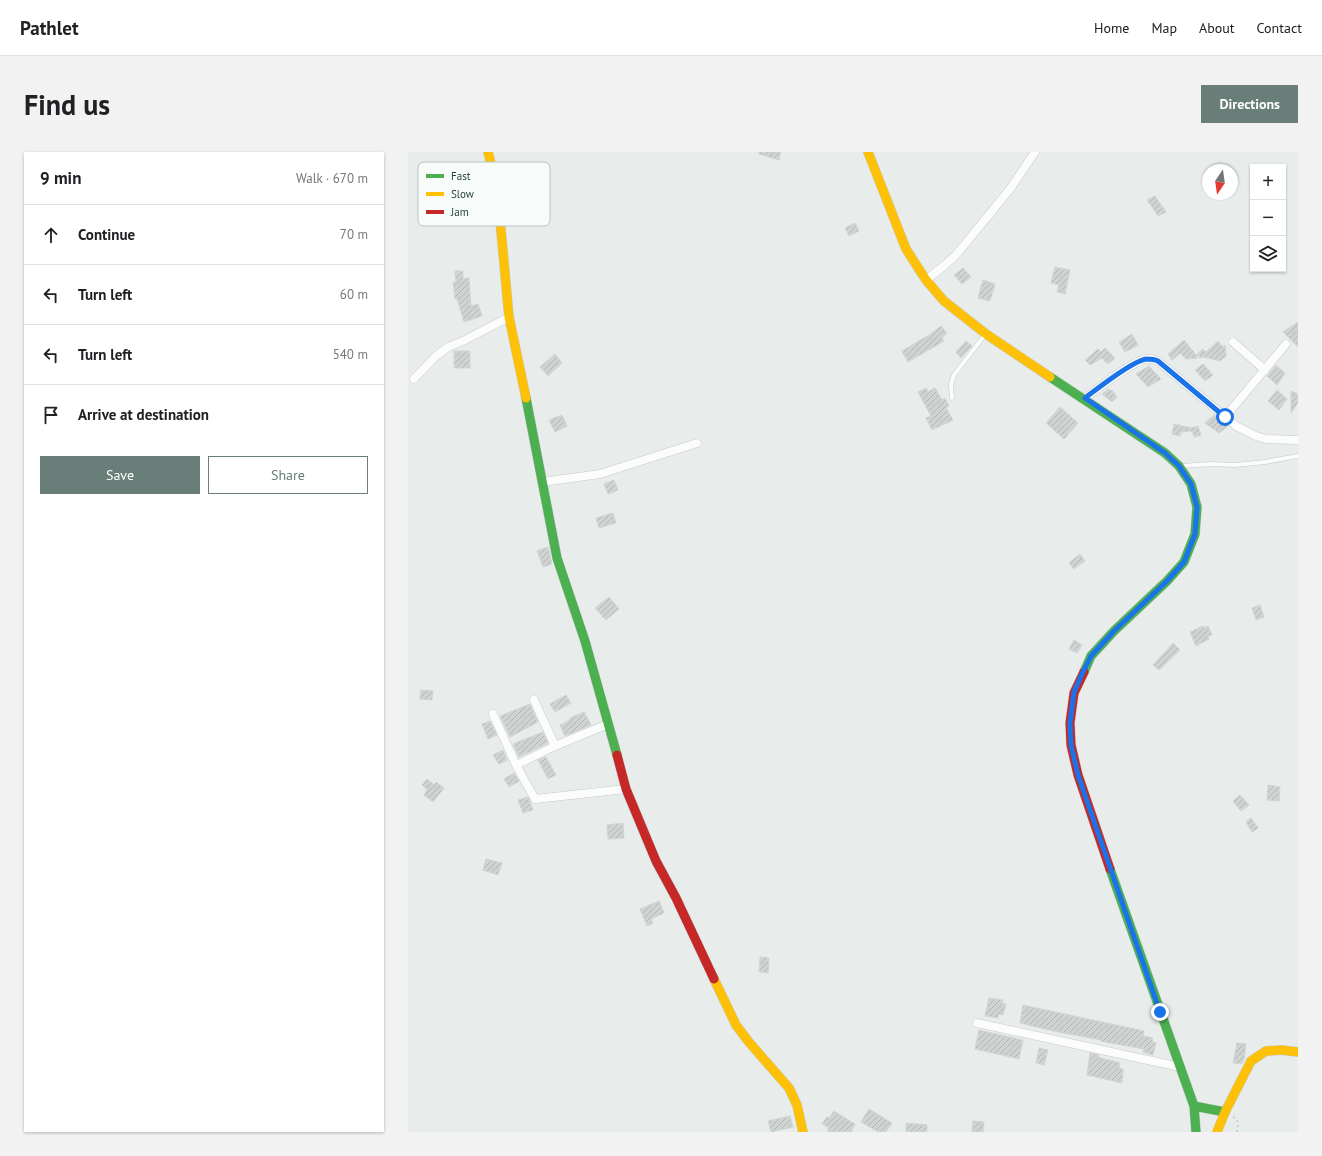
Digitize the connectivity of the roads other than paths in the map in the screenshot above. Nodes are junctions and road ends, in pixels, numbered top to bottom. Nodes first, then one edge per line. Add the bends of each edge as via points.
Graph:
1 (488, 152) edge
2 (868, 152) edge
3 (1035, 152) edge
4 (491, 162) edge
5 (501, 226) edge
6 (926, 280) junction
7 (509, 317) junction
8 (986, 334) junction
9 (1233, 342) dead end
10 (1286, 344) dead end
11 (1265, 370) junction
12 (414, 379) dead end
13 (952, 398) dead end
14 (1085, 398) junction
15 (1225, 417) junction
16 (1298, 440) edge
17 (698, 443) dead end
18 (1298, 456) edge
19 (1179, 466) junction
20 (542, 482) junction
21 (534, 700) dead end
22 (493, 714) dead end
23 (608, 724) junction
24 (555, 746) junction
25 (516, 765) junction
26 (626, 789) junction
27 (976, 1023) dead end
28 (1298, 1052) edge
29 (1180, 1067) junction
30 (1194, 1106) junction
31 (1225, 1112) junction
32 (803, 1132) edge
33 (1196, 1132) edge
34 (1217, 1132) edge

1 - 4 main road
2 - 6 main road via 906,250
3 - 6 street via 1010,189 956,255
5 - 7 main road
6 - 8 main road via 944,301
7 - 12 street via 448,347
7 - 20 main road
8 - 13 lane via 954,375 951,384
8 - 14 main road
9 - 11 street
10 - 11 street
11 - 15 street
14 - 15 street via 1131,365 1152,359 1158,361
14 - 19 main road via 1165,453
15 - 16 street via 1256,436 1275,440
17 - 20 street via 600,474
18 - 19 lane via 1235,465
19 - 29 main road via 1191,484 1197,507 1195,534 1184,562 1091,656 1074,692 1070,723 1071,745 1078,775
20 - 23 main road via 557,558 585,641
21 - 24 street
22 - 25 street
23 - 24 street
23 - 26 main road
24 - 25 street
25 - 26 street via 535,799
26 - 32 main road via 656,861 736,1025 789,1088 797,1105
27 - 29 street
28 - 31 main road via 1266,1051 1251,1061
29 - 30 main road
30 - 31 main road
30 - 33 main road
31 - 34 main road

